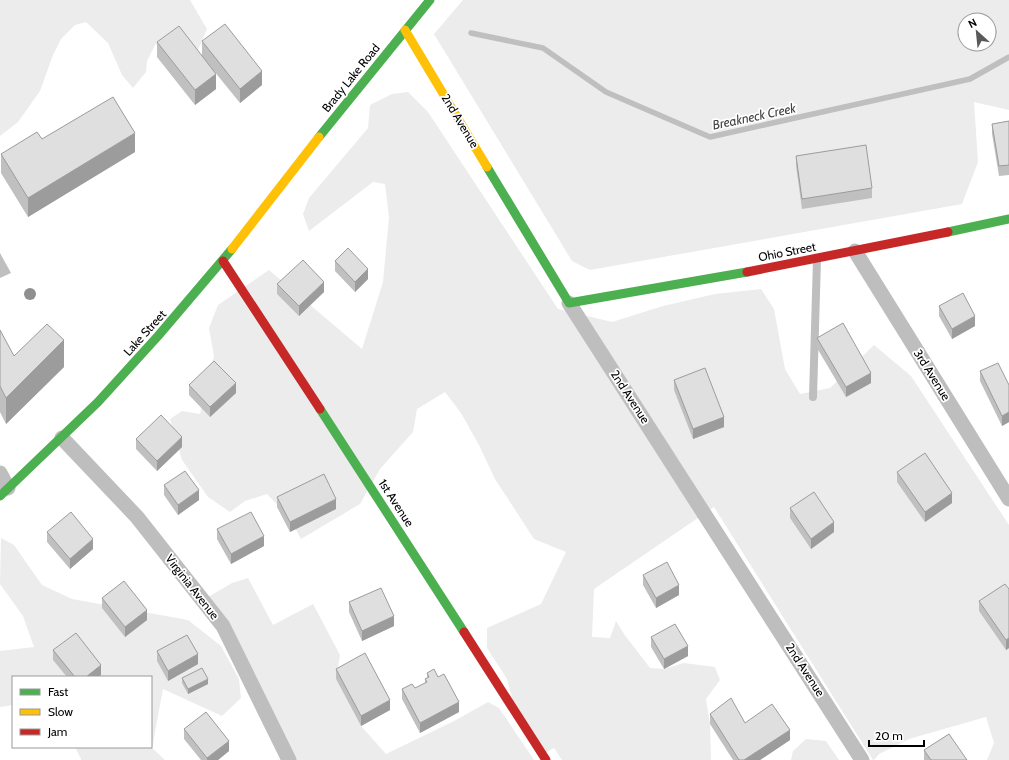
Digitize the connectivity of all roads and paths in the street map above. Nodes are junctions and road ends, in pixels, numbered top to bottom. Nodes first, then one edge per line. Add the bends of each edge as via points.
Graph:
1 (430, 0) edge
2 (405, 30) junction
3 (292, 171) joint
4 (1009, 219) edge
5 (856, 251) junction
6 (817, 258) junction
7 (223, 261) junction
8 (569, 302) junction
9 (813, 397) dead end
10 (62, 438) junction
11 (0, 473) edge
12 (4, 492) edge
13 (1009, 499) edge
14 (289, 760) edge
15 (546, 760) edge
16 (862, 760) edge

1 - 2 street, Brady Lake Road
2 - 3 street, Brady Lake Road
2 - 8 street, 2nd Avenue
3 - 7 street, Lake Street
4 - 5 street, Ohio Street
5 - 6 street, Ohio Street
5 - 13 street, 3rd Avenue
6 - 8 street, Ohio Street
6 - 9 lane
7 - 10 street, Lake Street via 104,396
7 - 15 street, 1st Avenue
8 - 16 street, 2nd Avenue
10 - 12 street, Lake Street
10 - 14 street, Virginia Avenue via 137,517 223,626
11 - 12 street

